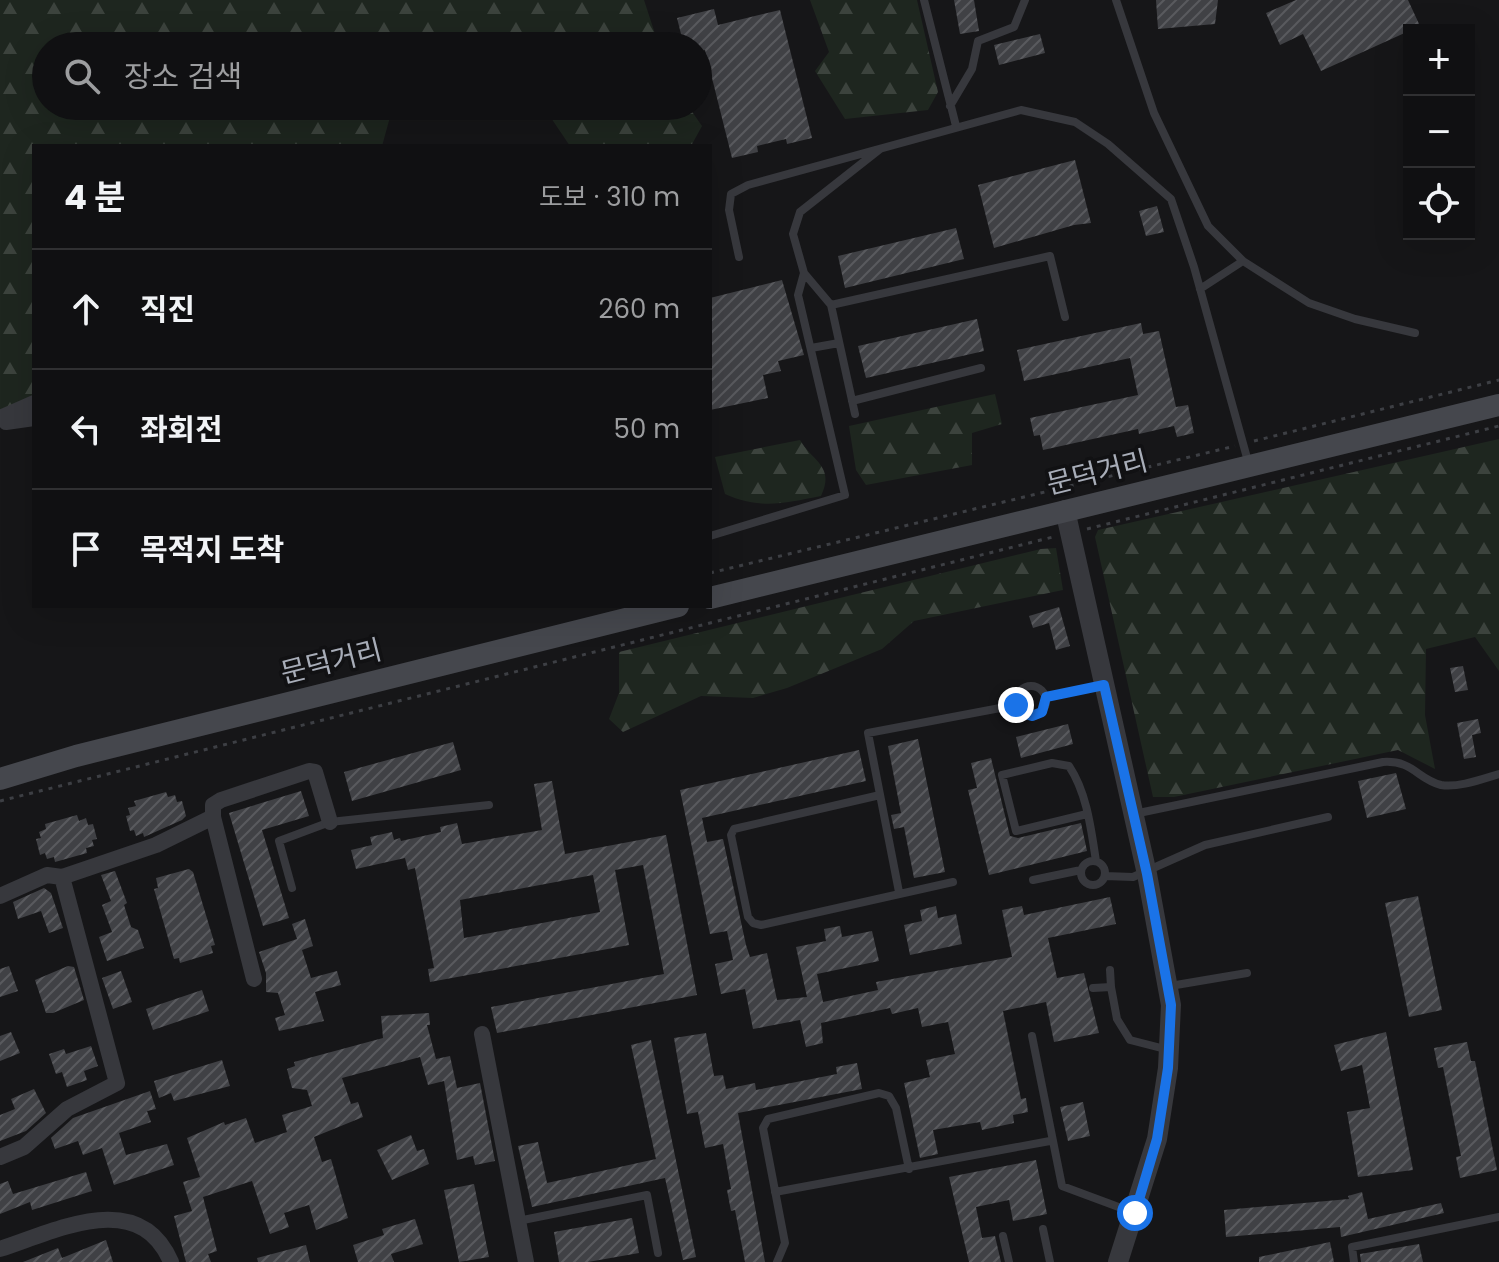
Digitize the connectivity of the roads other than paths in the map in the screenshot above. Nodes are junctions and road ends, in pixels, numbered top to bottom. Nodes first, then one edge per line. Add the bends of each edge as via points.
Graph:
1 (924, 0) edge
2 (1025, 0) edge
3 (1116, 0) edge
4 (950, 106) junction
5 (956, 126) junction
6 (884, 146) junction
7 (739, 257) dead end
8 (1243, 261) junction
9 (804, 273) junction
10 (1200, 289) junction
11 (831, 305) junction
12 (1065, 317) dead end
13 (1415, 333) dead end
14 (839, 343) junction
15 (811, 348) junction
16 (981, 368) dead end
17 (852, 401) junction
18 (32, 404) edge
19 (1499, 405) edge
20 (855, 414) dead end
21 (32, 418) edge
22 (0, 420) edge
23 (1249, 466) junction
24 (1065, 510) junction
25 (712, 535) edge
26 (712, 598) edge
27 (670, 608) edge
28 (1104, 685) junction
29 (1046, 697) junction
30 (1016, 705) junction
31 (1499, 774) edge
32 (0, 779) edge
33 (880, 795) junction
34 (489, 805) dead end
35 (1087, 814) junction
36 (1133, 814) junction
37 (213, 817) junction
38 (1328, 817) dead end
39 (330, 822) junction
40 (1096, 861) junction
41 (1081, 870) junction
42 (1147, 874) junction
43 (1105, 876) junction
44 (62, 877) junction
45 (1033, 880) dead end
46 (953, 882) dead end
47 (292, 888) dead end
48 (899, 892) junction
49 (0, 896) edge
50 (1110, 970) dead end
51 (1247, 973) dead end
52 (254, 979) dead end
53 (1170, 986) junction
54 (1111, 987) junction
55 (1093, 988) dead end
56 (482, 1034) dead end
57 (1032, 1036) dead end
58 (1170, 1050) junction
59 (1050, 1141) junction
60 (0, 1157) edge
61 (909, 1169) junction
62 (775, 1192) junction
63 (1135, 1213) junction
64 (1499, 1217) edge
65 (518, 1221) junction
66 (1043, 1229) dead end
67 (1003, 1236) dead end
68 (0, 1249) edge
69 (658, 1253) dead end
70 (171, 1262) edge
71 (526, 1262) edge
72 (777, 1262) edge
73 (1009, 1262) edge
74 (1050, 1262) edge
75 (1118, 1262) edge
76 (1354, 1262) edge

1 - 4 lane
2 - 4 lane via 1014,27 978,41 972,69
3 - 8 lane via 1154,113 1185,182 1208,226
4 - 5 lane
5 - 6 lane
5 - 10 lane via 1021,110 1075,122 1108,144 1171,199
6 - 7 lane via 731,194
6 - 9 lane via 800,212 793,234
8 - 10 lane
8 - 13 lane via 1309,303
9 - 11 lane
9 - 15 lane via 798,295
10 - 23 lane
11 - 12 lane via 1050,256
11 - 14 lane
14 - 15 lane
14 - 17 lane
15 - 25 lane via 845,495
16 - 17 lane
17 - 20 lane
18 - 22 street
19 - 23 main road, 문덕거리
21 - 22 street
23 - 24 main road, 문덕거리
24 - 26 main road, 문덕거리
24 - 28 street
27 - 32 main road, 문덕거리
28 - 29 lane
28 - 36 street
29 - 30 lane via 1045,708 1037,715 1022,713
29 - 30 lane via 1040,688 1030,686 1020,690
30 - 33 lane via 868,733
31 - 36 lane via 1445,786 1399,761 1383,762
33 - 48 lane
33 - 48 lane via 743,825 731,835 753,923
34 - 39 lane
35 - 35 lane via 1080,783 1069,766 1052,763 1002,775 1016,831
35 - 40 lane
36 - 42 street
37 - 39 street via 213,805 221,800 309,771 315,772
37 - 44 street via 156,845
37 - 52 street
38 - 42 lane via 1205,845
39 - 47 lane via 279,841
40 - 41 lane
40 - 43 lane
41 - 43 lane via 1090,885
41 - 45 lane
42 - 43 lane
42 - 53 street
44 - 49 street via 47,875
44 - 60 street via 117,1083 67,1109 24,1147
46 - 48 lane
50 - 54 lane
51 - 53 lane
53 - 58 street
54 - 55 lane
54 - 58 lane via 1123,1033 1130,1040
56 - 65 street
57 - 59 lane
58 - 63 street via 1157,1139
59 - 61 lane
59 - 63 lane via 1062,1186
61 - 62 lane
61 - 62 lane via 896,1108 889,1096 879,1093 768,1119 763,1128
62 - 72 lane via 785,1243
63 - 75 street
64 - 76 lane via 1352,1247
65 - 69 lane via 647,1195
65 - 71 street
66 - 74 lane
67 - 73 lane
68 - 70 street via 111,1218 137,1223 164,1244

